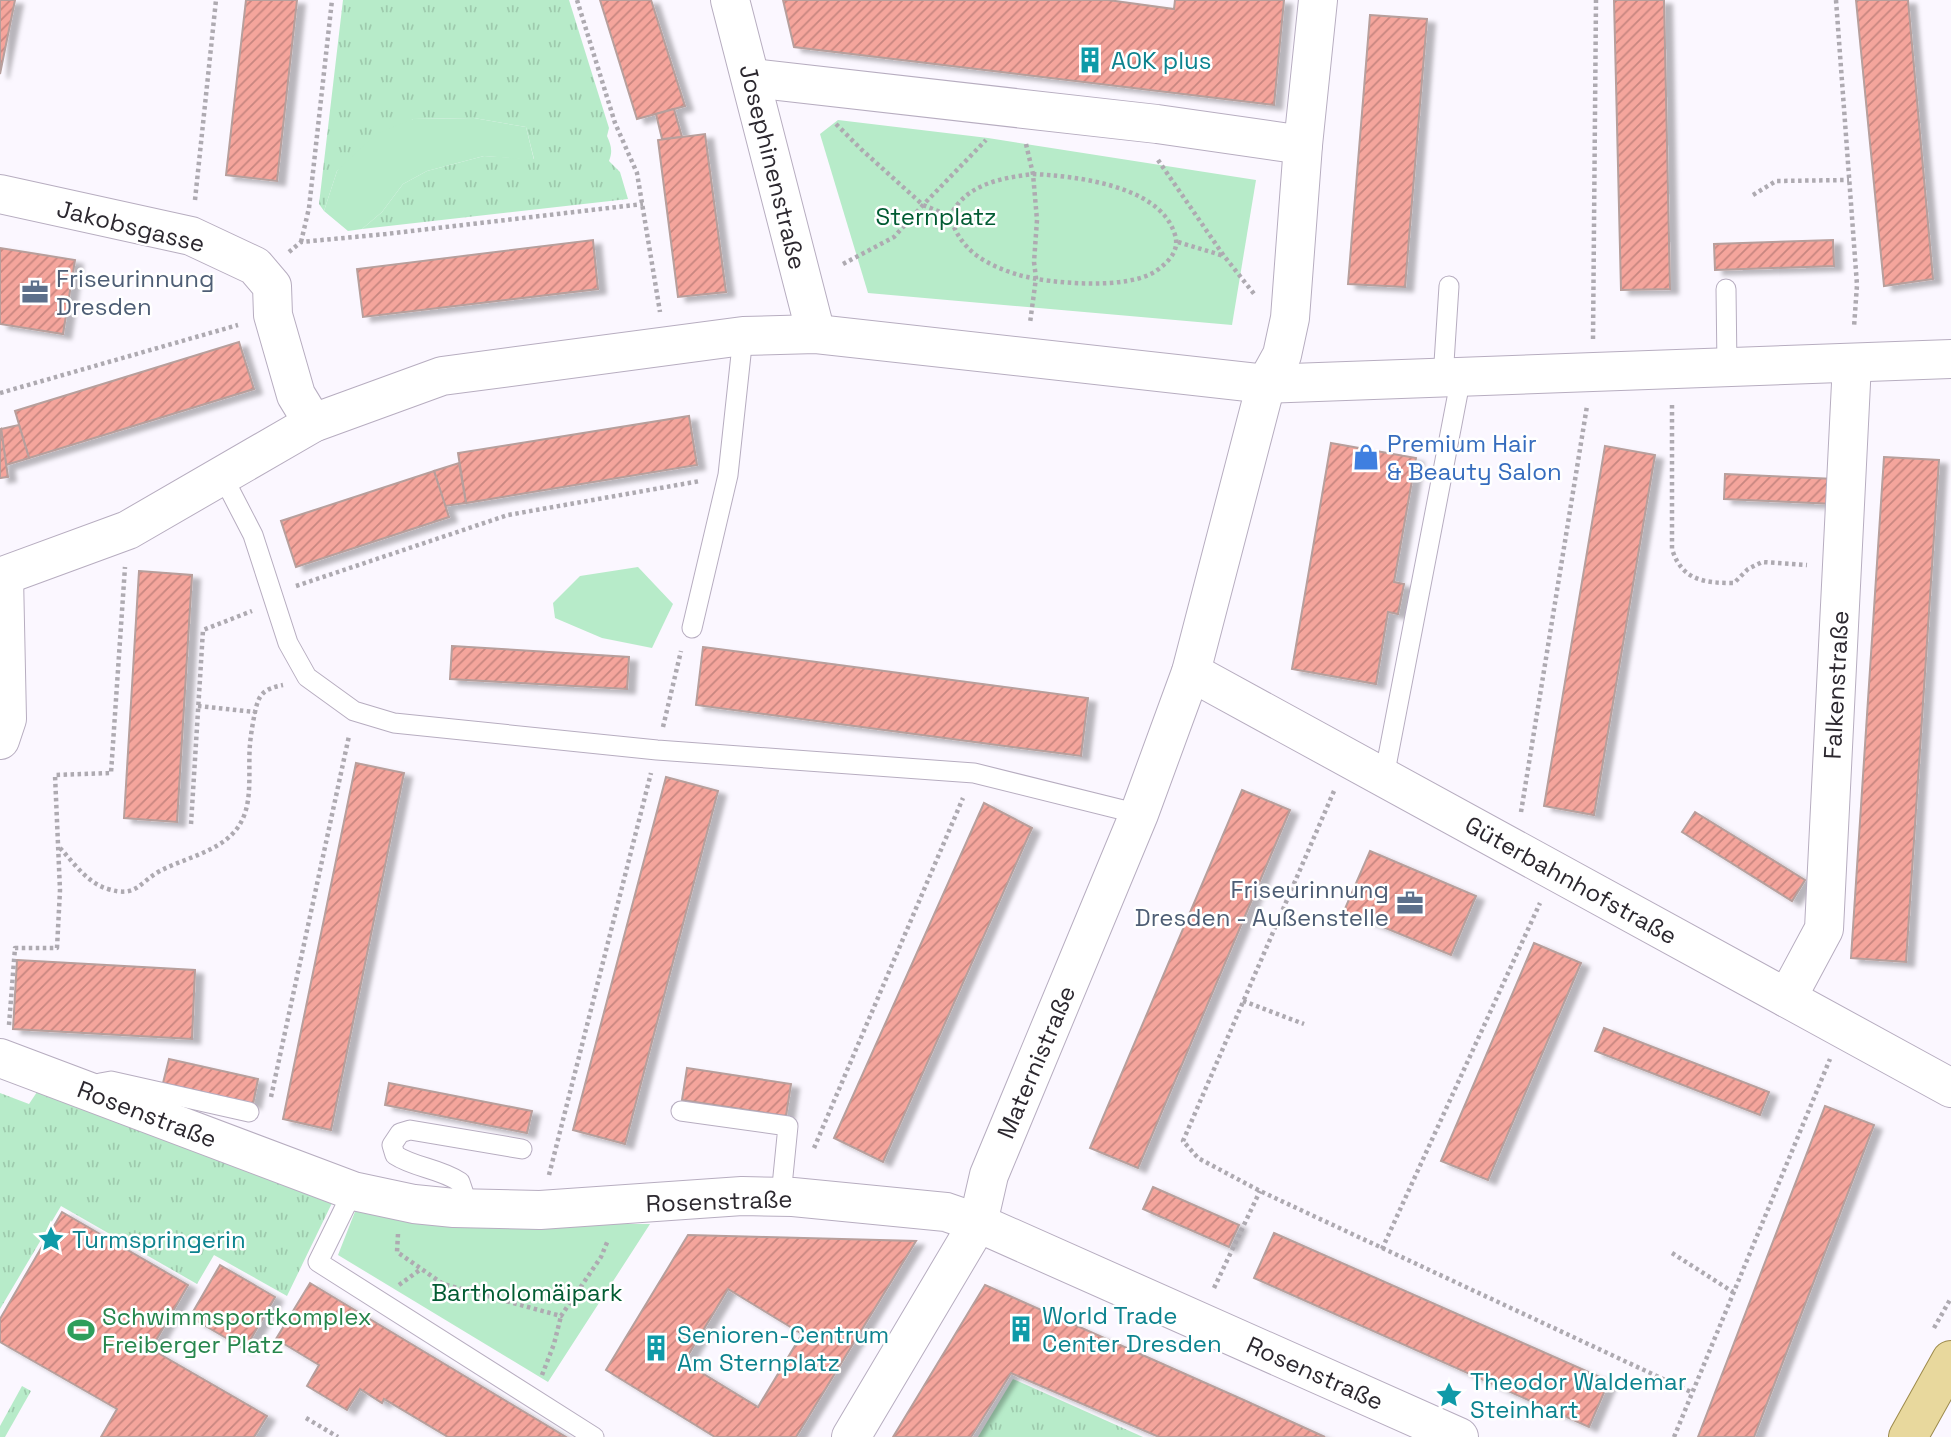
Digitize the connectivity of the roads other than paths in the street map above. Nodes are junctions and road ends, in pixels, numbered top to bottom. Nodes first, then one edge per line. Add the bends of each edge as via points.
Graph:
1 (730, 0) edge
2 (1318, 0) edge
3 (751, 78) junction
4 (1303, 145) junction
5 (0, 194) edge
6 (1448, 286) dead end
7 (1726, 289) dead end
8 (816, 334) junction
9 (743, 337) junction
10 (1951, 359) edge
11 (1852, 363) junction
12 (1727, 367) junction
13 (1452, 377) junction
14 (1266, 384) junction
15 (313, 423) junction
16 (222, 475) junction
17 (2, 576) edge
18 (692, 628) road end
19 (1191, 672) junction
20 (0, 740) edge
21 (1384, 777) junction
22 (1139, 814) junction
23 (1787, 998) junction
24 (0, 1058) edge
25 (79, 1087) junction
26 (1951, 1088) edge
27 (681, 1111) dead end
28 (249, 1112) dead end
29 (522, 1149) dead end
30 (352, 1192) junction
31 (787, 1197) junction
32 (463, 1208) junction
33 (978, 1223) junction
34 (1951, 1360) edge
35 (594, 1437) edge
36 (850, 1437) edge
37 (1459, 1437) edge
38 (1908, 1437) edge

1 - 3 street, Josephinenstraße
2 - 4 street
3 - 4 street
3 - 8 street, Josephinenstraße
4 - 14 street via 1290,318 1282,355
5 - 15 street, Jakobsgasse via 191,236 255,266 272,286 273,315 296,395
6 - 13 lane
7 - 12 lane
8 - 9 street
8 - 14 street
9 - 15 street via 442,376
9 - 18 lane via 728,475
10 - 11 street
11 - 12 street
11 - 23 street, Falkenstraße via 1824,929
12 - 13 street
13 - 14 street
13 - 21 lane
14 - 19 street
15 - 16 street
16 - 17 street via 128,530
16 - 22 lane via 253,534 288,643 307,677 354,711 394,723 657,750 974,773
17 - 20 street via 7,719
19 - 21 street, Güterbahnhofstraße
19 - 22 street, Maternistraße
21 - 23 street, Güterbahnhofstraße
22 - 33 street, Maternistraße via 989,1175
23 - 26 street, Güterbahnhofstraße
24 - 25 street, Rosenstraße
25 - 28 lane via 111,1081
25 - 30 street, Rosenstraße
27 - 31 lane via 788,1126
29 - 32 lane via 410,1130 400,1133 392,1145 394,1155 460,1182
30 - 32 street, Rosenstraße
30 - 35 lane via 318,1262
31 - 32 street, Rosenstraße via 540,1210
31 - 33 street, Rosenstraße via 946,1212
33 - 36 street, Maternistraße
33 - 37 street, Rosenstraße
34 - 38 main road

